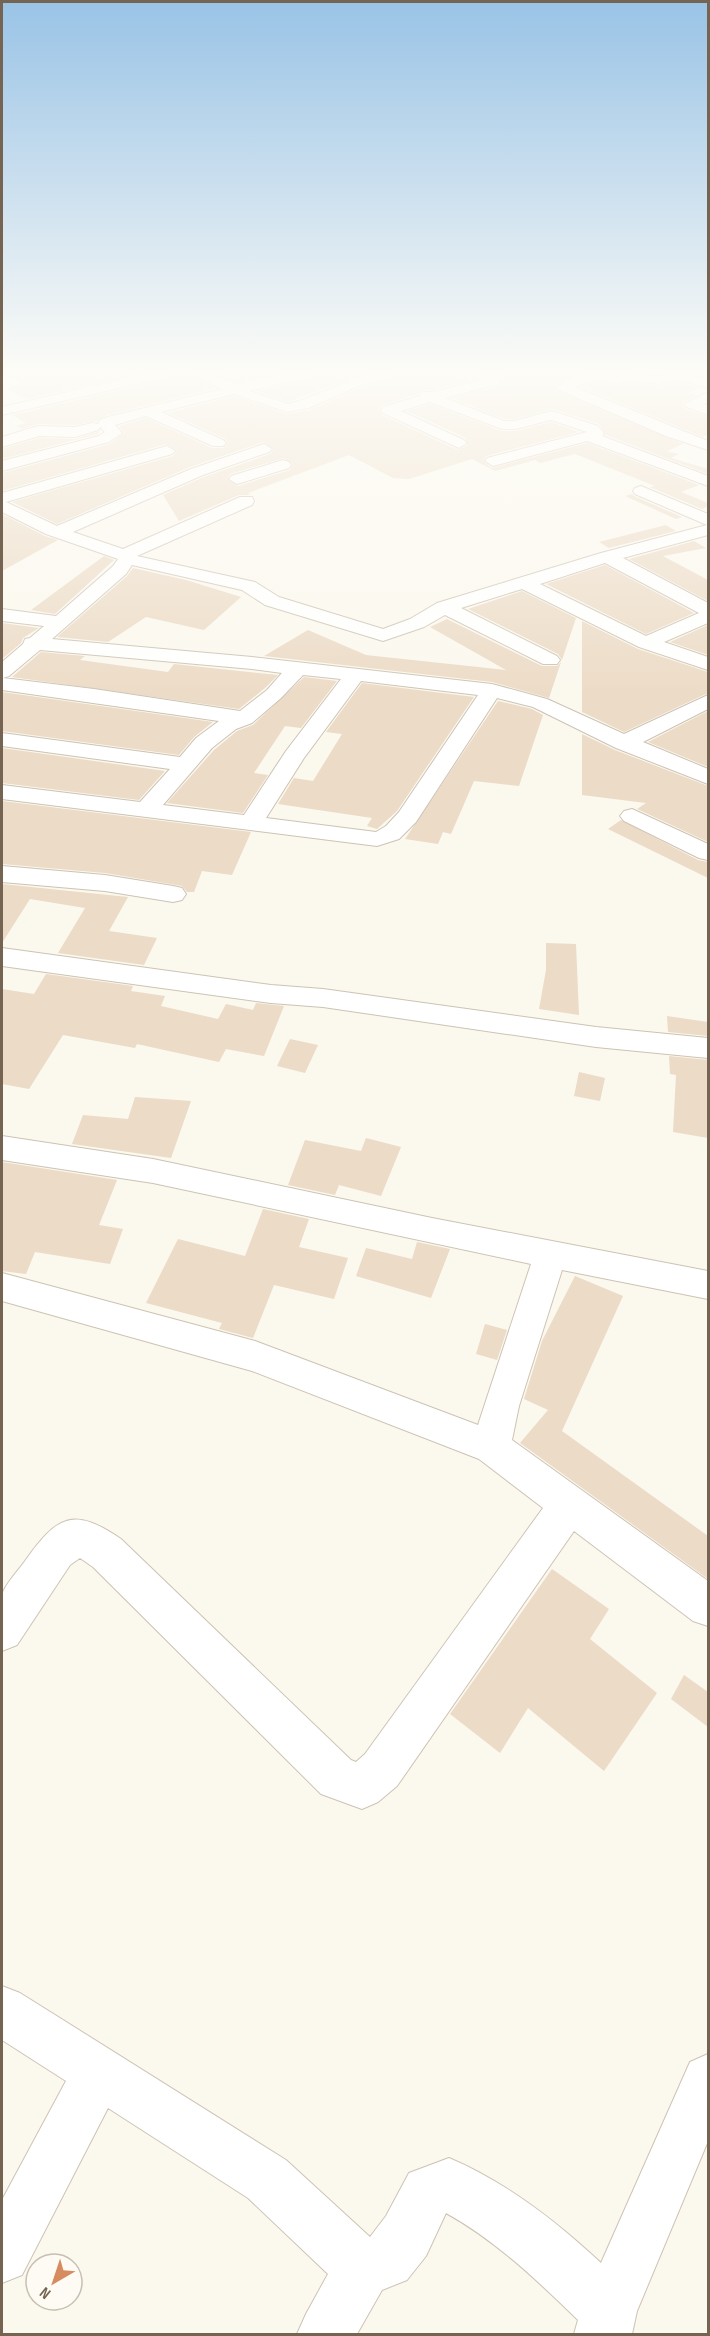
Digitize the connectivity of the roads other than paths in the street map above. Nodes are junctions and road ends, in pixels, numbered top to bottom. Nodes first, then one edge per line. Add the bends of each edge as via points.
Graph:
1 (55, 483) edge
2 (171, 483) edge
3 (229, 483) edge
4 (220, 486) dead end
5 (641, 491) dead end
6 (2, 498) edge
7 (246, 501) dead end
8 (2, 506) edge
9 (20, 515) junction
10 (2, 520) edge
11 (706, 530) edge
12 (58, 532) junction
13 (107, 533) dead end
14 (87, 542) junction
15 (126, 557) junction
16 (607, 557) junction
17 (522, 582) junction
18 (444, 607) junction
19 (708, 610) edge
20 (2, 615) edge
21 (708, 616) edge
22 (59, 622) junction
23 (32, 643) junction
24 (646, 643) junction
25 (550, 660) dead end
26 (708, 664) edge
27 (297, 669) junction
28 (2, 672) edge
29 (354, 675) junction
30 (2, 684) edge
31 (492, 690) junction
32 (708, 701) edge
33 (244, 718) junction
34 (2, 739) edge
35 (624, 743) junction
36 (184, 764) junction
37 (703, 769) edge
38 (2, 792) edge
39 (146, 810) junction
40 (632, 816) dead end
41 (252, 822) junction
42 (708, 853) edge
43 (2, 874) edge
44 (173, 894) dead end
45 (2, 957) edge
46 (708, 1048) edge
47 (2, 1148) edge
48 (551, 1253) junction
49 (708, 1285) edge
50 (2, 1287) edge
51 (492, 1447) junction
52 (569, 1504) junction
53 (708, 1606) edge
54 (2, 1630) edge
55 (2, 2011) edge
56 (99, 2073) junction
57 (708, 2080) edge
58 (2, 2255) edge
59 (363, 2268) junction
60 (606, 2322) edge
61 (326, 2334) edge

1 - 6 street
2 - 12 street
3 - 4 street
5 - 11 street
7 - 15 street
8 - 9 street
9 - 10 street
9 - 12 street
11 - 16 street
12 - 14 street
13 - 14 street
14 - 15 street
15 - 18 street via 248,586 272,601 383,635 417,623
15 - 22 street via 120,570
16 - 17 street
16 - 19 street
17 - 18 street
17 - 24 street
18 - 25 street
20 - 22 street
21 - 24 street
22 - 23 street
23 - 27 street
23 - 28 street
24 - 26 street
27 - 29 street
27 - 33 street
29 - 31 street
29 - 41 street via 294,756
30 - 33 street
31 - 35 street via 540,703
31 - 41 street via 408,817 387,837 363,838
32 - 35 street
33 - 36 street via 228,724
34 - 36 street
35 - 37 street
36 - 39 street
38 - 39 street
39 - 41 street
40 - 42 street
43 - 44 street via 105,883
45 - 46 street via 596,1037
47 - 48 street via 153,1171
48 - 49 street
48 - 51 street via 501,1406
50 - 51 street via 255,1356
51 - 52 street
52 - 53 street
52 - 54 street via 381,1770 362,1785 337,1778 107,1553 87,1539 72,1538 56,1551
55 - 56 street
56 - 58 street
56 - 59 street via 267,2179
57 - 60 street
59 - 60 street via 387,2260 406,2236 428,2192 449,2185 486,2205 561,2264
59 - 61 street

